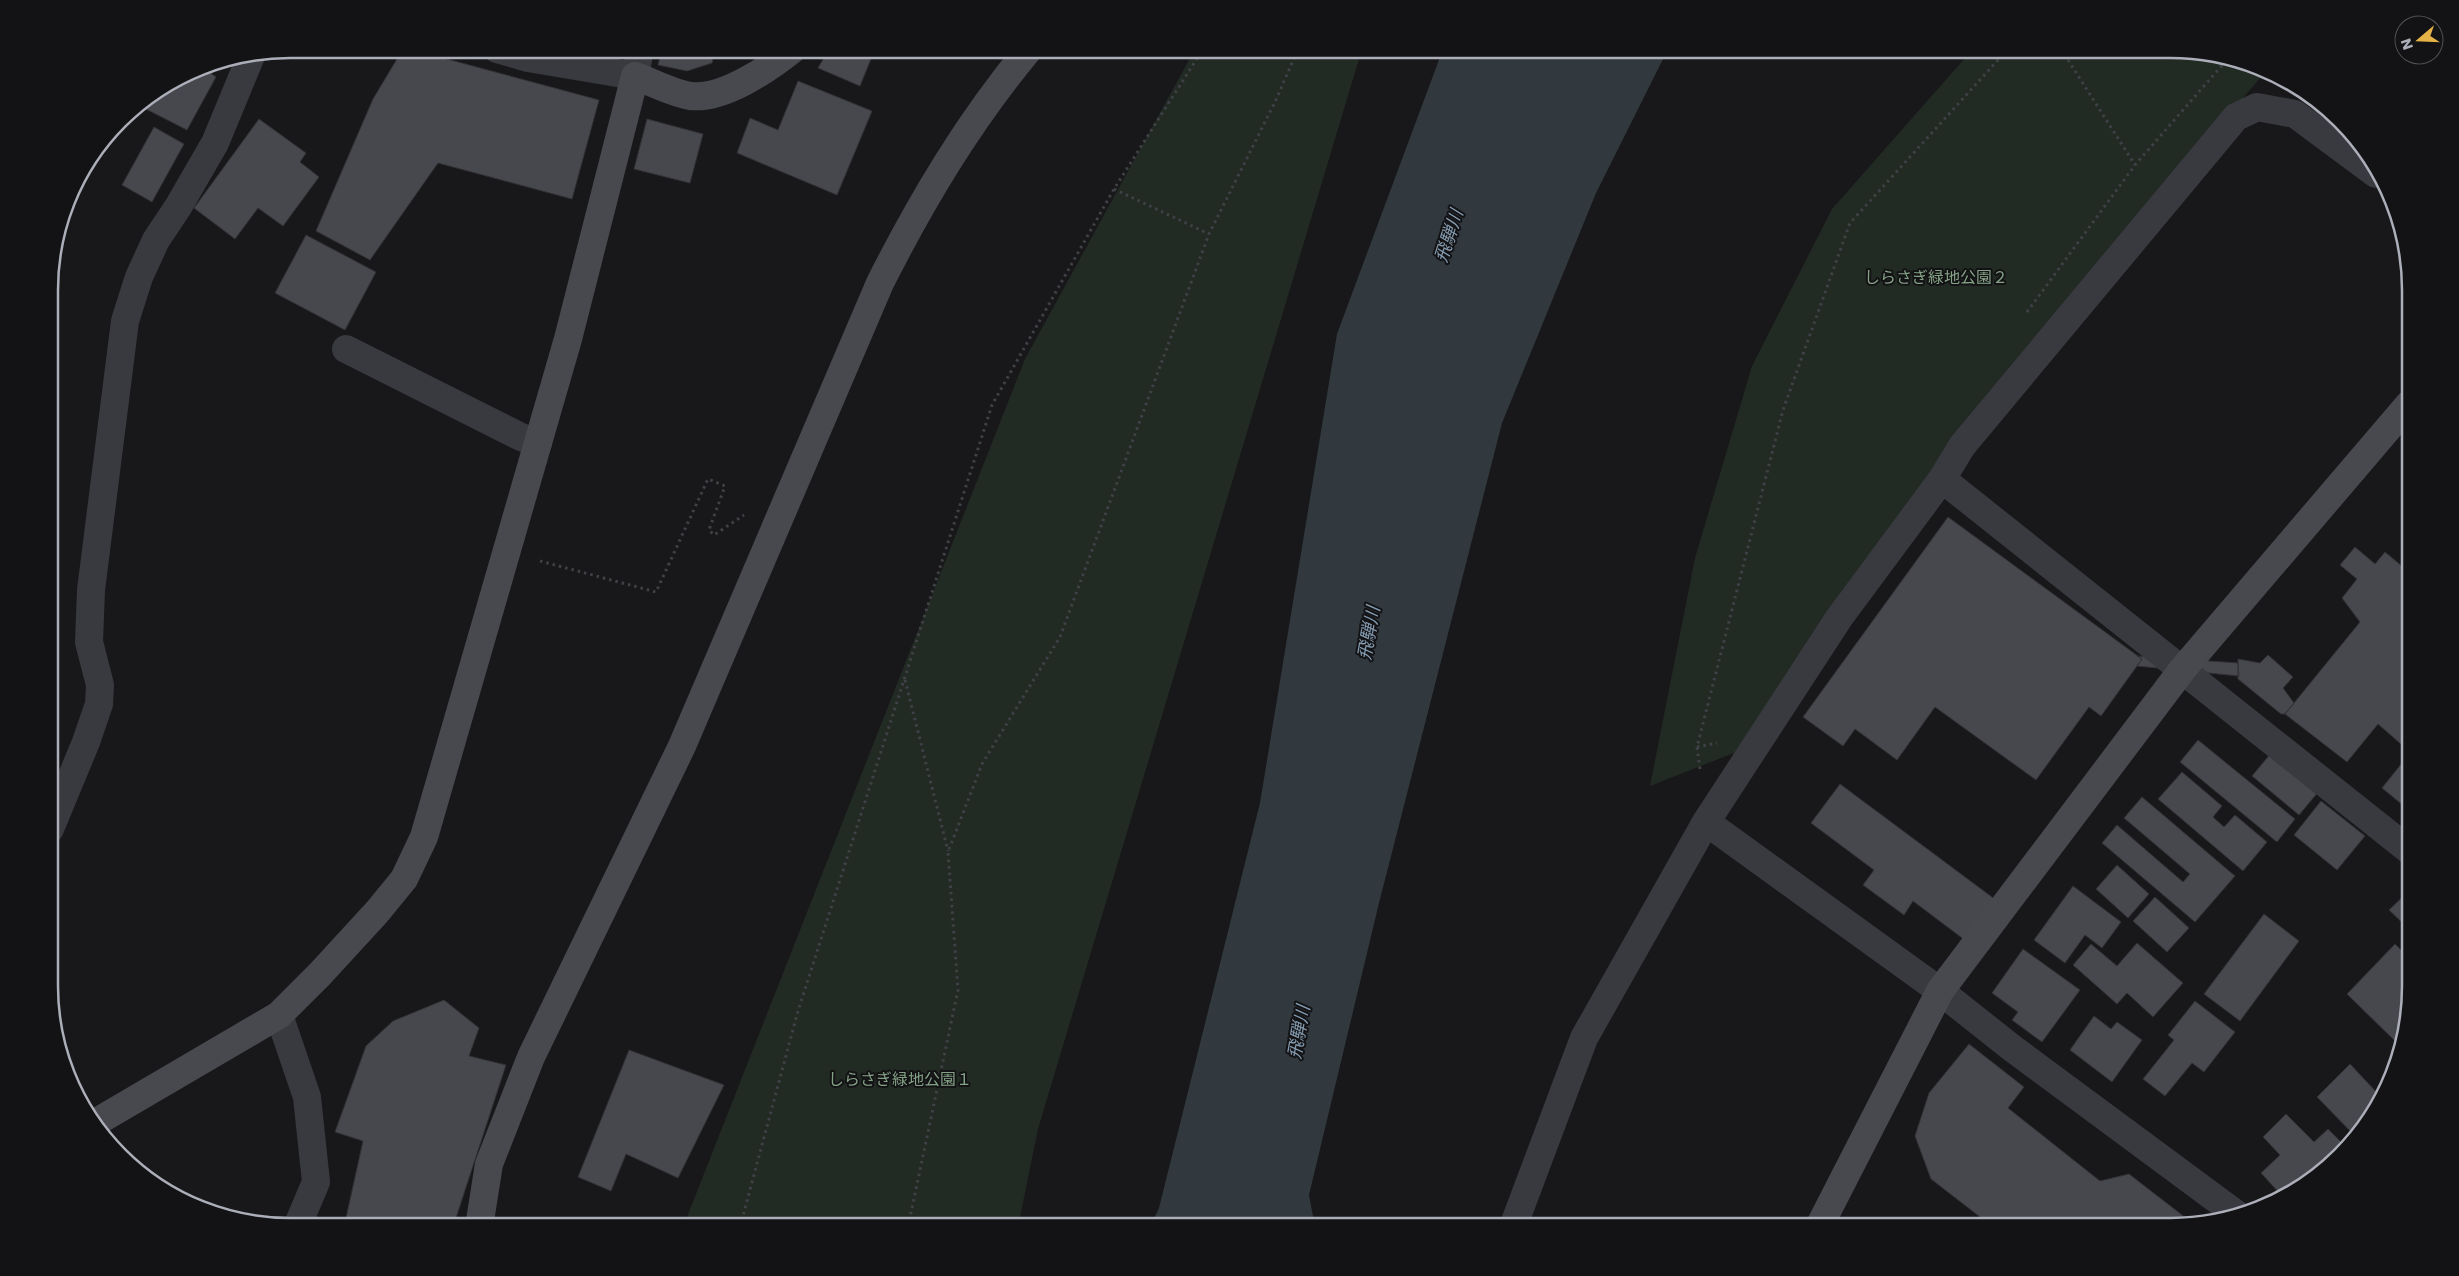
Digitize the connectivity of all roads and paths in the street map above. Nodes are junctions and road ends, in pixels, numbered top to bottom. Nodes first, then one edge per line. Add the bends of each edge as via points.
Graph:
1 (528, 58) edge
2 (638, 58) edge
3 (782, 58) edge
4 (1021, 58) edge
5 (1197, 58) edge
6 (1294, 58) edge
7 (2000, 58) edge
8 (2067, 58) edge
9 (249, 61) edge
10 (635, 76) junction
11 (2136, 165) dead end
12 (2365, 166) edge
13 (1114, 189) junction
14 (1209, 234) junction
15 (346, 348) dead end
16 (2402, 412) edge
17 (538, 443) junction
18 (1942, 479) junction
19 (782, 512) junction
20 (507, 552) junction
21 (2182, 670) junction
22 (905, 680) junction
23 (58, 810) edge
24 (1706, 822) junction
25 (2402, 845) edge
26 (948, 852) junction
27 (1940, 991) junction
28 (279, 1015) junction
29 (100, 1120) edge
30 (2231, 1210) edge
31 (301, 1218) edge
32 (480, 1218) edge
33 (742, 1218) edge
34 (910, 1218) edge
35 (1516, 1218) edge
36 (1824, 1218) edge

1 - 10 street
2 - 10 street
3 - 10 street via 741,83 710,95 689,96
4 - 19 street via 961,138 917,210 880,284
5 - 13 path
6 - 14 path
7 - 24 path via 1850,222 1783,410 1697,747
8 - 11 path
9 - 23 street via 215,143 156,240 138,277 125,321 91,590 89,642 100,685 99,704
10 - 17 street via 568,340
12 - 18 street via 2295,114 2257,107 2236,117 1962,446
13 - 14 path
13 - 22 path via 992,405
14 - 26 path via 1060,637 982,764
15 - 17 street
16 - 21 street
17 - 20 street
18 - 21 street
18 - 24 street via 1839,618
19 - 20 path via 761,503 714,535 709,530 725,486 708,479 656,592
19 - 32 street via 682,746 531,1057 489,1164
20 - 28 street via 424,837 404,878 327,968
21 - 25 street
21 - 27 street
22 - 26 path
22 - 33 path via 798,1011
24 - 27 street
24 - 35 street via 1584,1038
26 - 34 path via 958,990
27 - 30 street
27 - 36 street
28 - 29 street
28 - 31 street via 307,1097 316,1182

